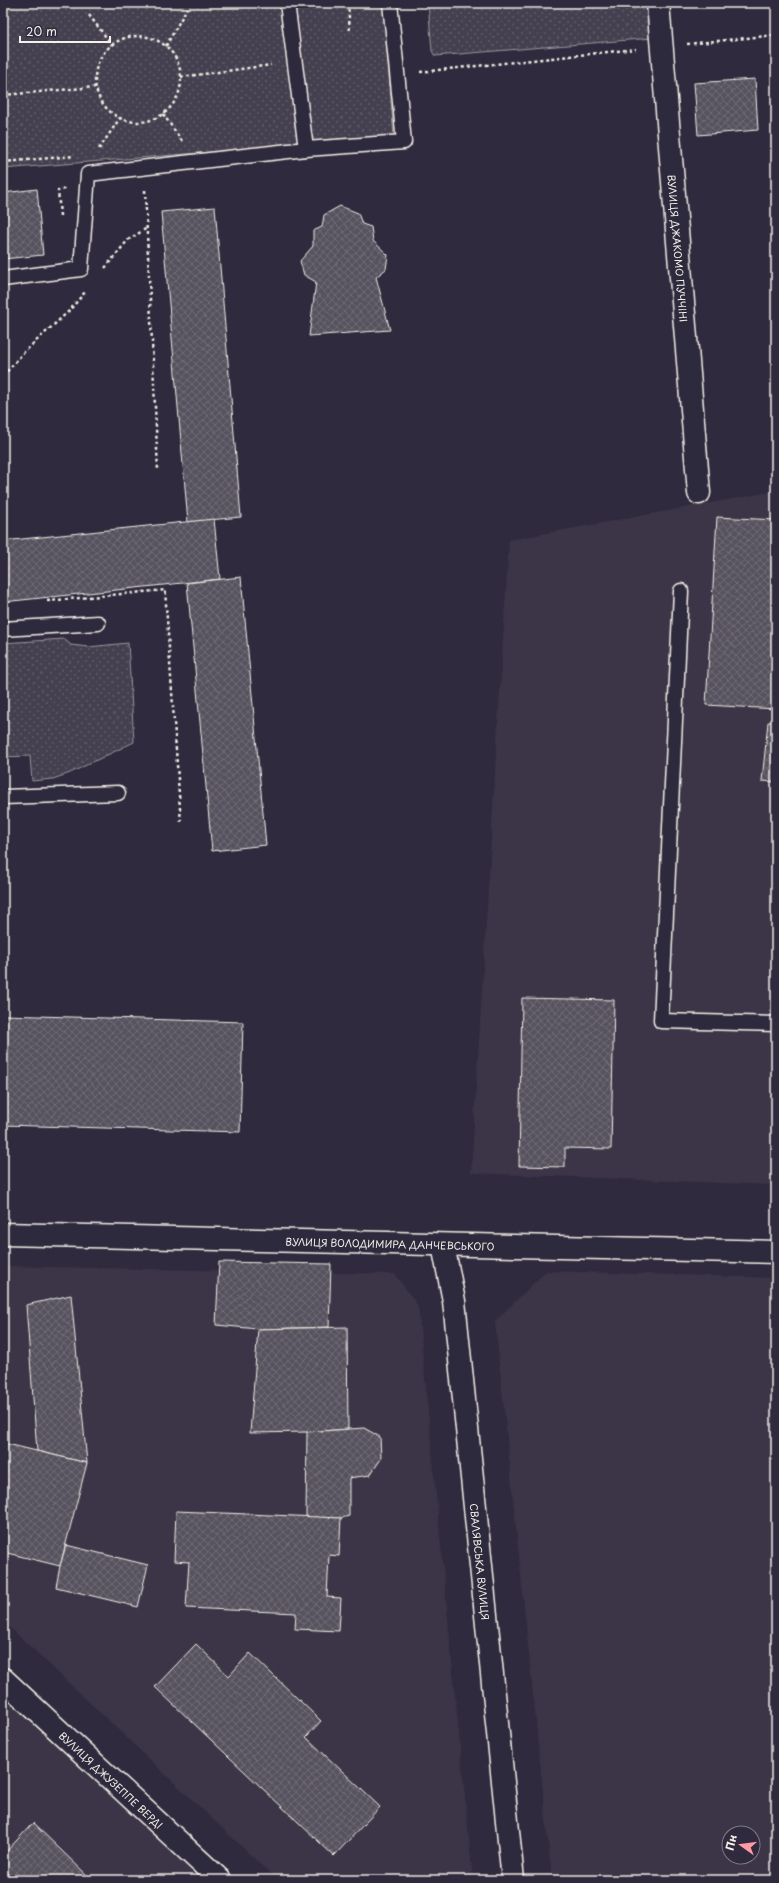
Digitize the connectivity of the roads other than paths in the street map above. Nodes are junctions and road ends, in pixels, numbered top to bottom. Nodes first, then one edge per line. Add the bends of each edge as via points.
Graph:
1 (287, 3) edge
2 (390, 3) edge
3 (658, 3) edge
4 (306, 149) junction
5 (3, 279) edge
6 (699, 493) dead end
7 (681, 591) dead end
8 (98, 623) dead end
9 (3, 629) edge
10 (118, 793) dead end
11 (3, 797) edge
12 (776, 1024) edge
13 (3, 1234) edge
14 (442, 1245) junction
15 (776, 1252) edge
16 (3, 1679) edge
17 (220, 1880) edge
18 (513, 1880) edge

1 - 4 lane
2 - 4 lane via 404,142
3 - 6 street, ВУЛИЦЯ ДЖАКОМО ПУЧЧІНІ
4 - 5 lane via 88,174 81,269
7 - 12 lane via 662,1021
8 - 9 lane
10 - 11 lane
13 - 14 street, ВУЛИЦЯ ВОЛОДИМИРА ДАНЧЕВСЬКОГО
14 - 15 street, ВУЛИЦЯ ВОЛОДИМИРА ДАНЧЕВСЬКОГО
14 - 18 street, СВАЛЯВСЬКА ВУЛИЦЯ via 454,1301
16 - 17 street, ВУЛИЦЯ ДЖУЗЕППЕ ВЕРДІ

